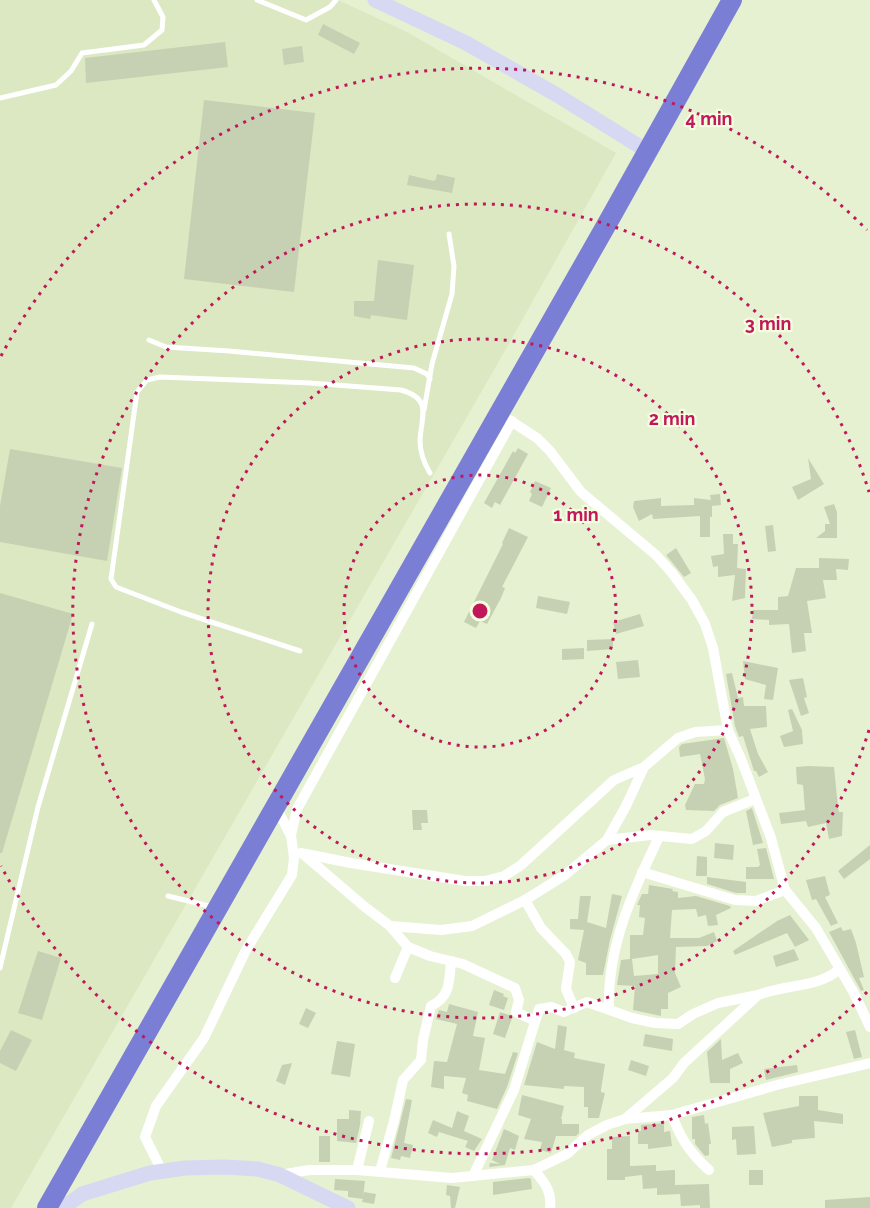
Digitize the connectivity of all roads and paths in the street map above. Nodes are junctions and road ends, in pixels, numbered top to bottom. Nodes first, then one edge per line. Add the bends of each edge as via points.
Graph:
1 (154, 0) edge
2 (257, 0) edge
3 (336, 0) edge
4 (375, 0) edge
5 (732, 0) edge
6 (0, 98) edge
7 (647, 151) junction
8 (450, 234) dead end
9 (148, 340) dead end
10 (430, 379) junction
11 (424, 411) junction
12 (505, 417) junction
13 (430, 473) dead end
14 (92, 624) dead end
15 (300, 651) dead end
16 (728, 730) junction
17 (644, 767) junction
18 (755, 799) junction
19 (276, 807) junction
20 (291, 835) junction
21 (659, 837) junction
22 (607, 840) junction
23 (301, 853) junction
24 (642, 872) junction
25 (785, 890) junction
26 (168, 896) dead end
27 (525, 900) junction
28 (218, 908) junction
29 (390, 926) junction
30 (408, 946) junction
31 (451, 961) junction
32 (0, 968) edge
33 (839, 969) junction
34 (395, 978) dead end
35 (758, 995) junction
36 (574, 1008) junction
37 (609, 1009) junction
38 (535, 1021) junction
39 (870, 1027) edge
40 (870, 1063) edge
41 (672, 1115) junction
42 (625, 1119) junction
43 (369, 1121) dead end
44 (357, 1170) junction
45 (534, 1170) junction
46 (709, 1170) dead end
47 (162, 1171) junction
48 (380, 1171) junction
49 (280, 1175) junction
50 (473, 1176) junction
51 (46, 1208) edge
52 (63, 1208) edge
53 (348, 1208) edge
54 (550, 1208) edge

1 - 6 lane via 163,17 162,30 144,45 82,53 56,85
2 - 3 lane via 306,20
4 - 7 street via 466,43
5 - 7 highway
7 - 12 highway
8 - 10 lane via 452,294
9 - 10 lane via 166,347 414,368
10 - 11 lane
11 - 13 lane via 421,453
11 - 15 lane via 421,401 401,390 310,383 160,376 147,380 137,392 111,579 116,586 181,612
12 - 16 street via 537,438 581,492 656,555 692,600 713,648
12 - 19 highway
12 - 20 street via 297,809
14 - 32 lane via 38,807
16 - 17 street via 695,732 678,738
16 - 18 street
17 - 22 street
17 - 23 street via 614,780 520,866 485,881 454,880
18 - 21 street via 723,812 706,831 692,838
18 - 25 street
19 - 20 street
19 - 28 highway
20 - 23 street
20 - 47 street via 292,875 246,950 204,1038 156,1106 145,1137
21 - 22 street
21 - 24 street
22 - 27 street via 565,875
23 - 29 street
24 - 25 street via 735,900 756,901
24 - 37 street via 621,923
25 - 33 street via 816,928
26 - 28 lane
27 - 29 street via 472,926 441,930
27 - 36 street via 541,928 570,962 566,989
28 - 51 highway
29 - 30 street
30 - 31 street
30 - 34 street
31 - 38 street via 515,988 519,1000 516,1012
31 - 48 street via 446,993 431,1006 421,1060 402,1080
33 - 35 street via 823,979
33 - 39 street
35 - 37 street via 718,1003 678,1024 655,1023
35 - 42 street
36 - 37 street via 587,1002
36 - 38 street via 564,1012 551,1007 539,1009
38 - 50 street via 514,1089
40 - 41 street
41 - 42 street
41 - 46 street via 689,1151
42 - 45 street via 588,1135 567,1154
43 - 44 street
44 - 48 street
44 - 49 street via 309,1170
45 - 50 street
45 - 54 street via 548,1185
47 - 49 street via 224,1167
47 - 52 street via 82,1194
48 - 50 street via 452,1178
49 - 53 street

